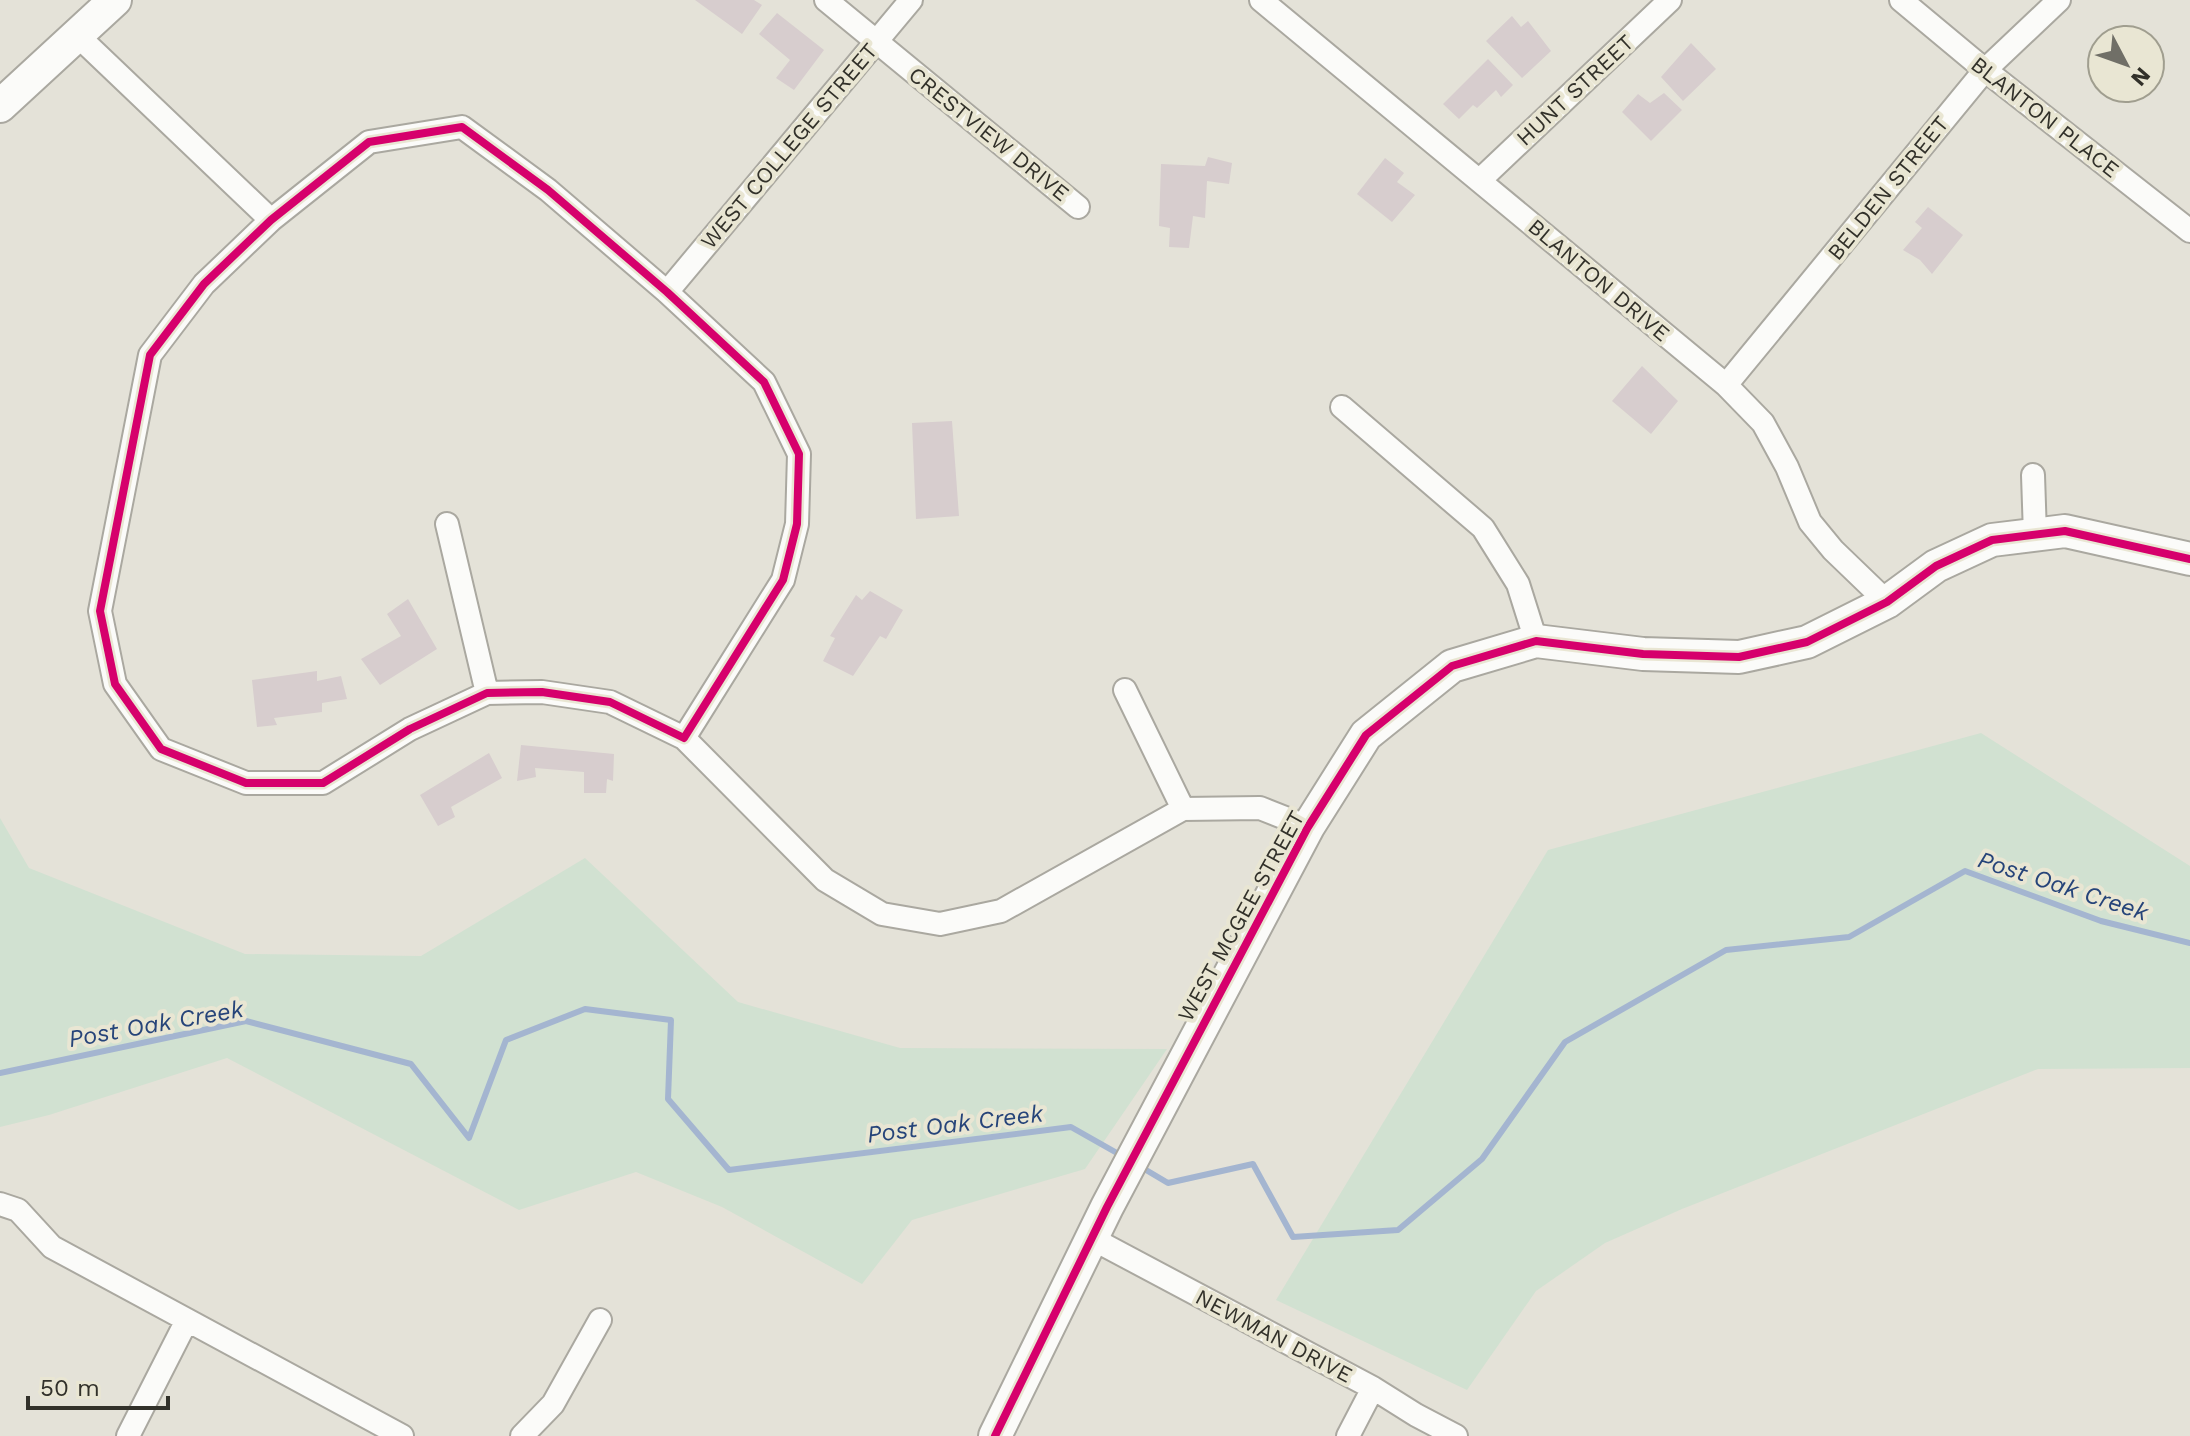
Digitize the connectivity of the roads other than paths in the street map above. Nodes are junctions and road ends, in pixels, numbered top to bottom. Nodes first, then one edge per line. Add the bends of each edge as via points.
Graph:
1 (115, 0) edge
2 (826, 0) edge
3 (911, 0) edge
4 (1670, 0) edge
5 (1901, 0) edge
6 (2059, 0) edge
7 (1273, 4) edge
8 (78, 36) junction
9 (876, 43) junction
10 (1985, 70) junction
11 (0, 106) edge
12 (1480, 180) junction
13 (1078, 207) dead end
14 (271, 220) junction
15 (2190, 231) edge
16 (667, 292) junction
17 (1726, 385) junction
18 (1342, 407) dead end
19 (2033, 475) dead end
20 (447, 524) dead end
21 (2035, 535) junction
22 (2190, 559) edge
23 (1887, 602) junction
24 (1536, 641) junction
25 (1125, 690) dead end
26 (487, 693) junction
27 (684, 738) junction
28 (1183, 809) junction
29 (1308, 827) junction
30 (0, 1204) edge
31 (1091, 1238) junction
32 (187, 1320) junction
33 (600, 1320) dead end
34 (1373, 1388) junction
35 (128, 1436) edge
36 (402, 1436) edge
37 (522, 1436) edge
38 (995, 1436) edge
39 (1348, 1436) edge
40 (1456, 1436) edge

1 - 8 street
2 - 9 street, CRESTVIEW DRIVE
3 - 9 street, WEST COLLEGE STREET
4 - 12 street, HUNT STREET
5 - 10 street, BLANTON PLACE
6 - 10 street, BELDEN STREET
7 - 12 street, BLANTON DRIVE
8 - 11 street
8 - 14 street
9 - 13 street, CRESTVIEW DRIVE
9 - 16 street, WEST COLLEGE STREET
10 - 15 street, BLANTON PLACE
10 - 17 street, BELDEN STREET
12 - 17 street, BLANTON DRIVE
14 - 16 street via 369,142 462,127 548,190
14 - 26 street via 204,284 150,355 100,611 115,684 161,749 246,783 323,783 410,729
16 - 27 street via 764,382 799,454 797,524 783,580
17 - 23 street, BLANTON DRIVE via 1763,423 1810,522
18 - 24 street via 1483,528 1518,584
19 - 21 street
20 - 26 street
21 - 22 street, WEST MCGEE STREET via 2065,531
21 - 23 street, WEST MCGEE STREET via 1992,540 1936,566
23 - 24 street, WEST MCGEE STREET via 1807,642 1739,657 1643,654
24 - 29 street, WEST MCGEE STREET via 1452,666 1366,735
25 - 28 street
26 - 27 street via 542,692 610,702
27 - 28 street via 825,880 882,914 940,924 1001,911
28 - 29 street via 1260,808
29 - 31 street, WEST MCGEE STREET
30 - 32 street via 18,1210 52,1247
31 - 34 street, NEWMAN DRIVE
31 - 38 street, WEST MCGEE STREET
32 - 35 street
32 - 36 street
33 - 37 street via 553,1404
34 - 39 street
34 - 40 street, NEWMAN DRIVE

